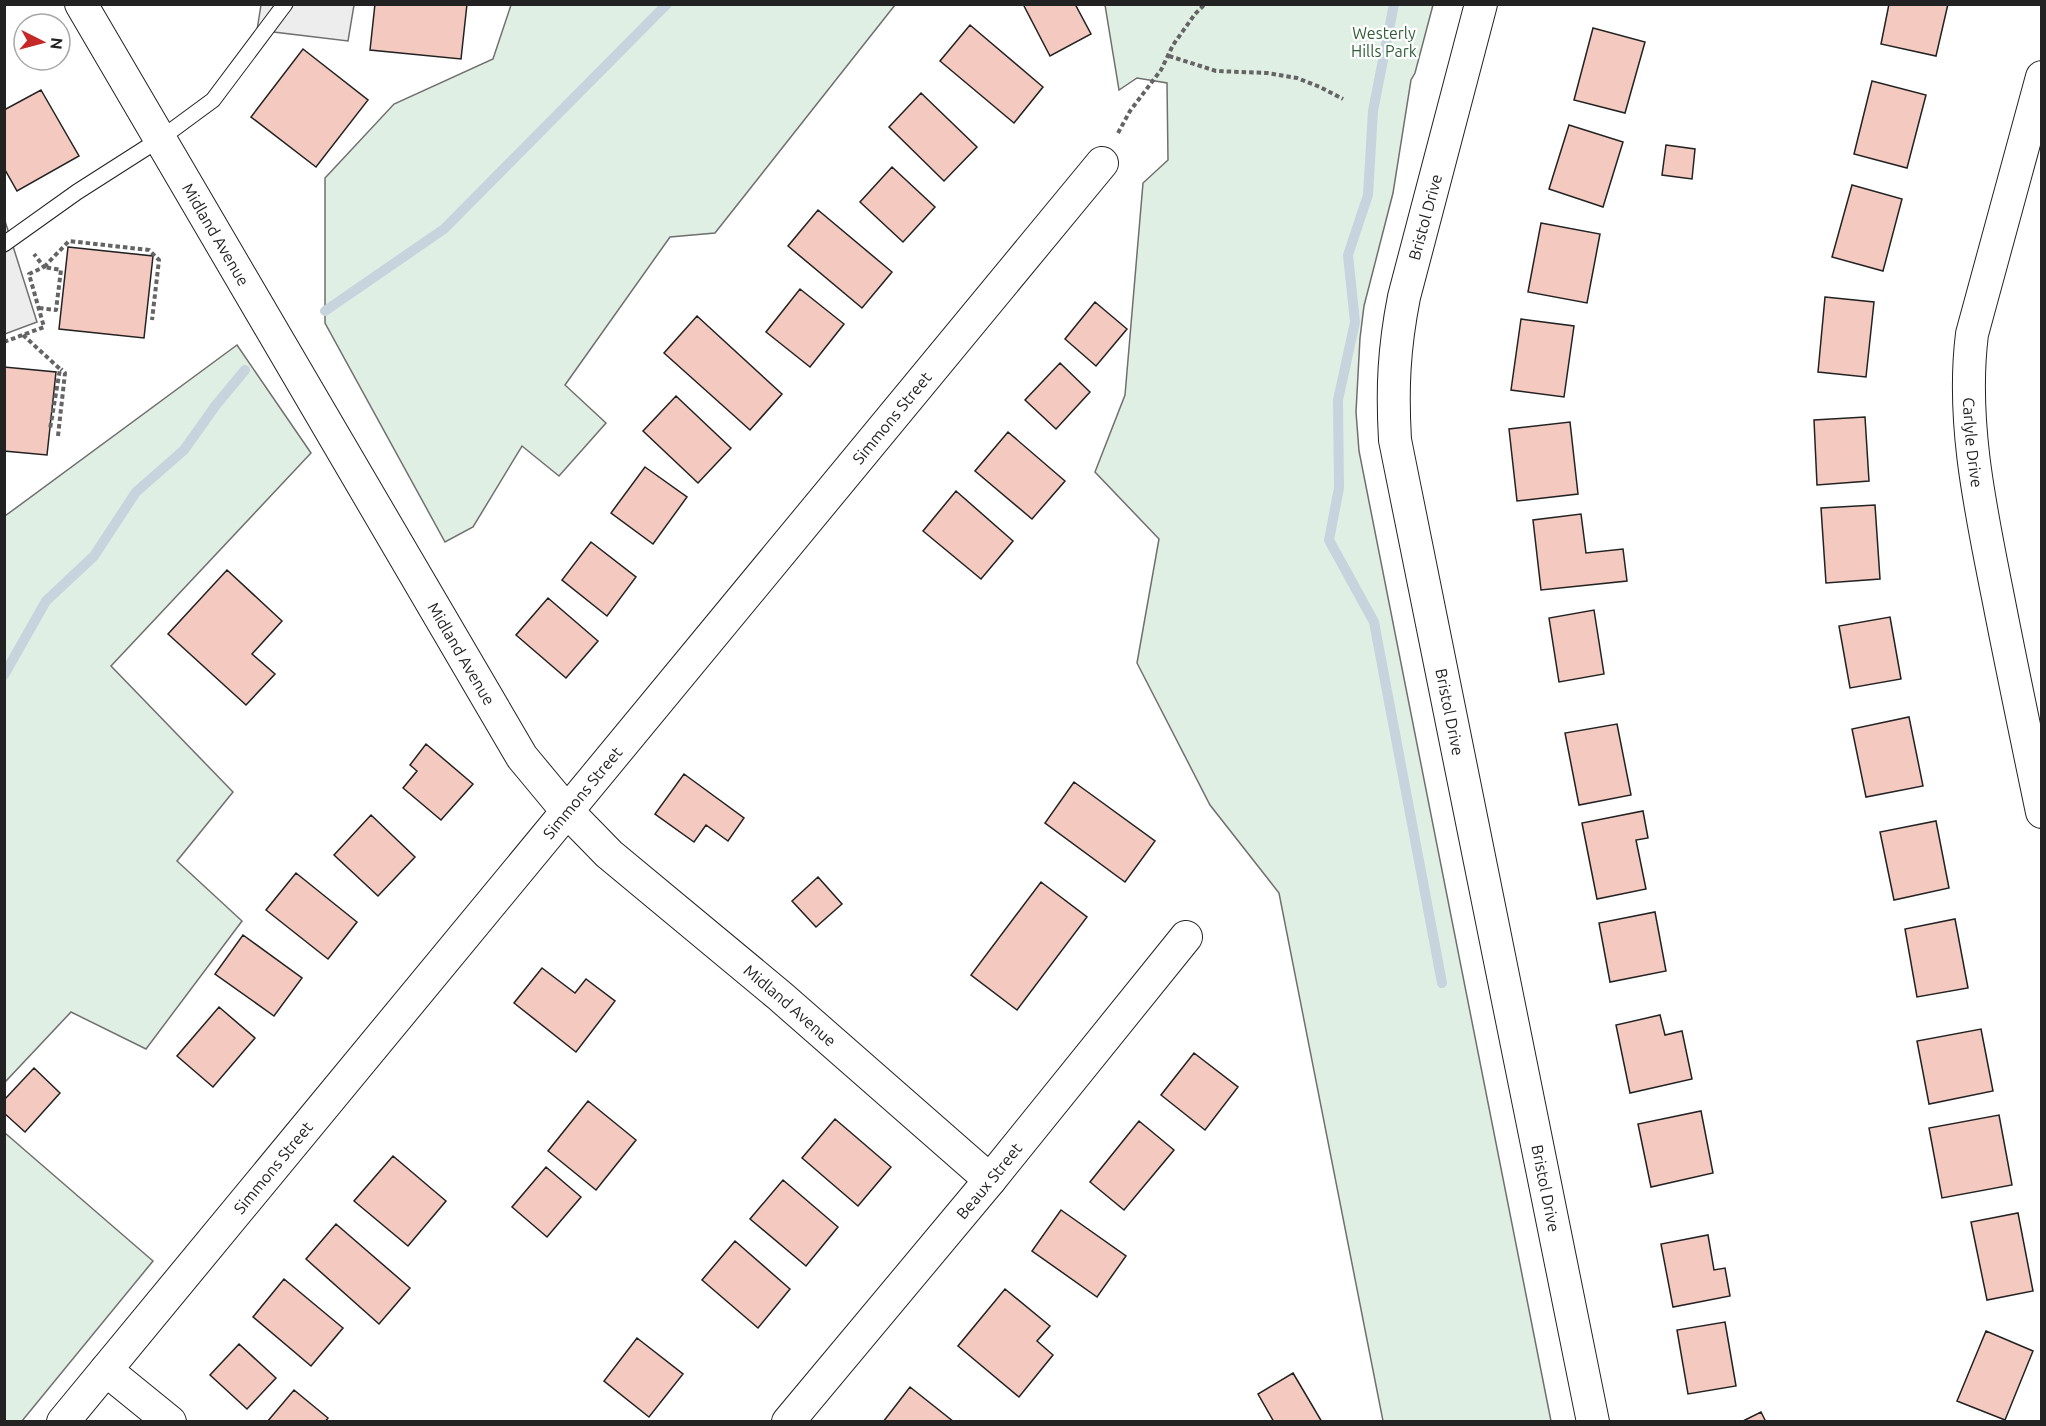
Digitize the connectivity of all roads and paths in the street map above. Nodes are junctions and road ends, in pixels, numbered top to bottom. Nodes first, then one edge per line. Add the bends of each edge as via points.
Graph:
1 (81, 4) edge
2 (285, 4) edge
3 (1205, 4) edge
4 (1481, 4) edge
5 (1169, 56) junction
6 (2042, 77) edge
7 (1342, 99) dead end
8 (160, 140) junction
9 (1102, 163) joint
10 (4, 244) edge
11 (31, 248) dead end
12 (44, 267) junction
13 (39, 308) junction
14 (152, 320) dead end
15 (22, 335) junction
16 (4, 342) edge
17 (60, 369) junction
18 (50, 429) dead end
19 (58, 436) dead end
20 (566, 810) junction
21 (2042, 812) edge
22 (1186, 937) dead end
23 (990, 1180) junction
24 (106, 1370) junction
25 (63, 1422) edge
26 (170, 1422) edge
27 (788, 1422) edge
28 (1593, 1422) edge

1 - 8 street, Midland Avenue
2 - 8 lane via 213,100
3 - 5 path
4 - 28 street, Bristol Drive via 1395,341 1395,440
5 - 7 path via 1216,70 1297,78
5 - 9 path via 1130,111
6 - 21 street, Carlyle Drive via 1972,334 1970,355 1970,428 1982,515
8 - 10 lane
8 - 20 street, Midland Avenue via 522,757
9 - 20 street, Simmons Street
11 - 12 path
12 - 13 path via 29,274
12 - 13 path via 61,270 56,310
12 - 14 path via 69,241 148,250 159,260
13 - 15 path via 44,327
15 - 16 path
15 - 17 path
17 - 18 path
17 - 19 path via 65,373
20 - 23 street, Midland Avenue via 609,854 780,996
20 - 24 street, Simmons Street
22 - 23 street, Beaux Street
23 - 27 street, Beaux Street
24 - 25 street, Simmons Street
24 - 26 street

